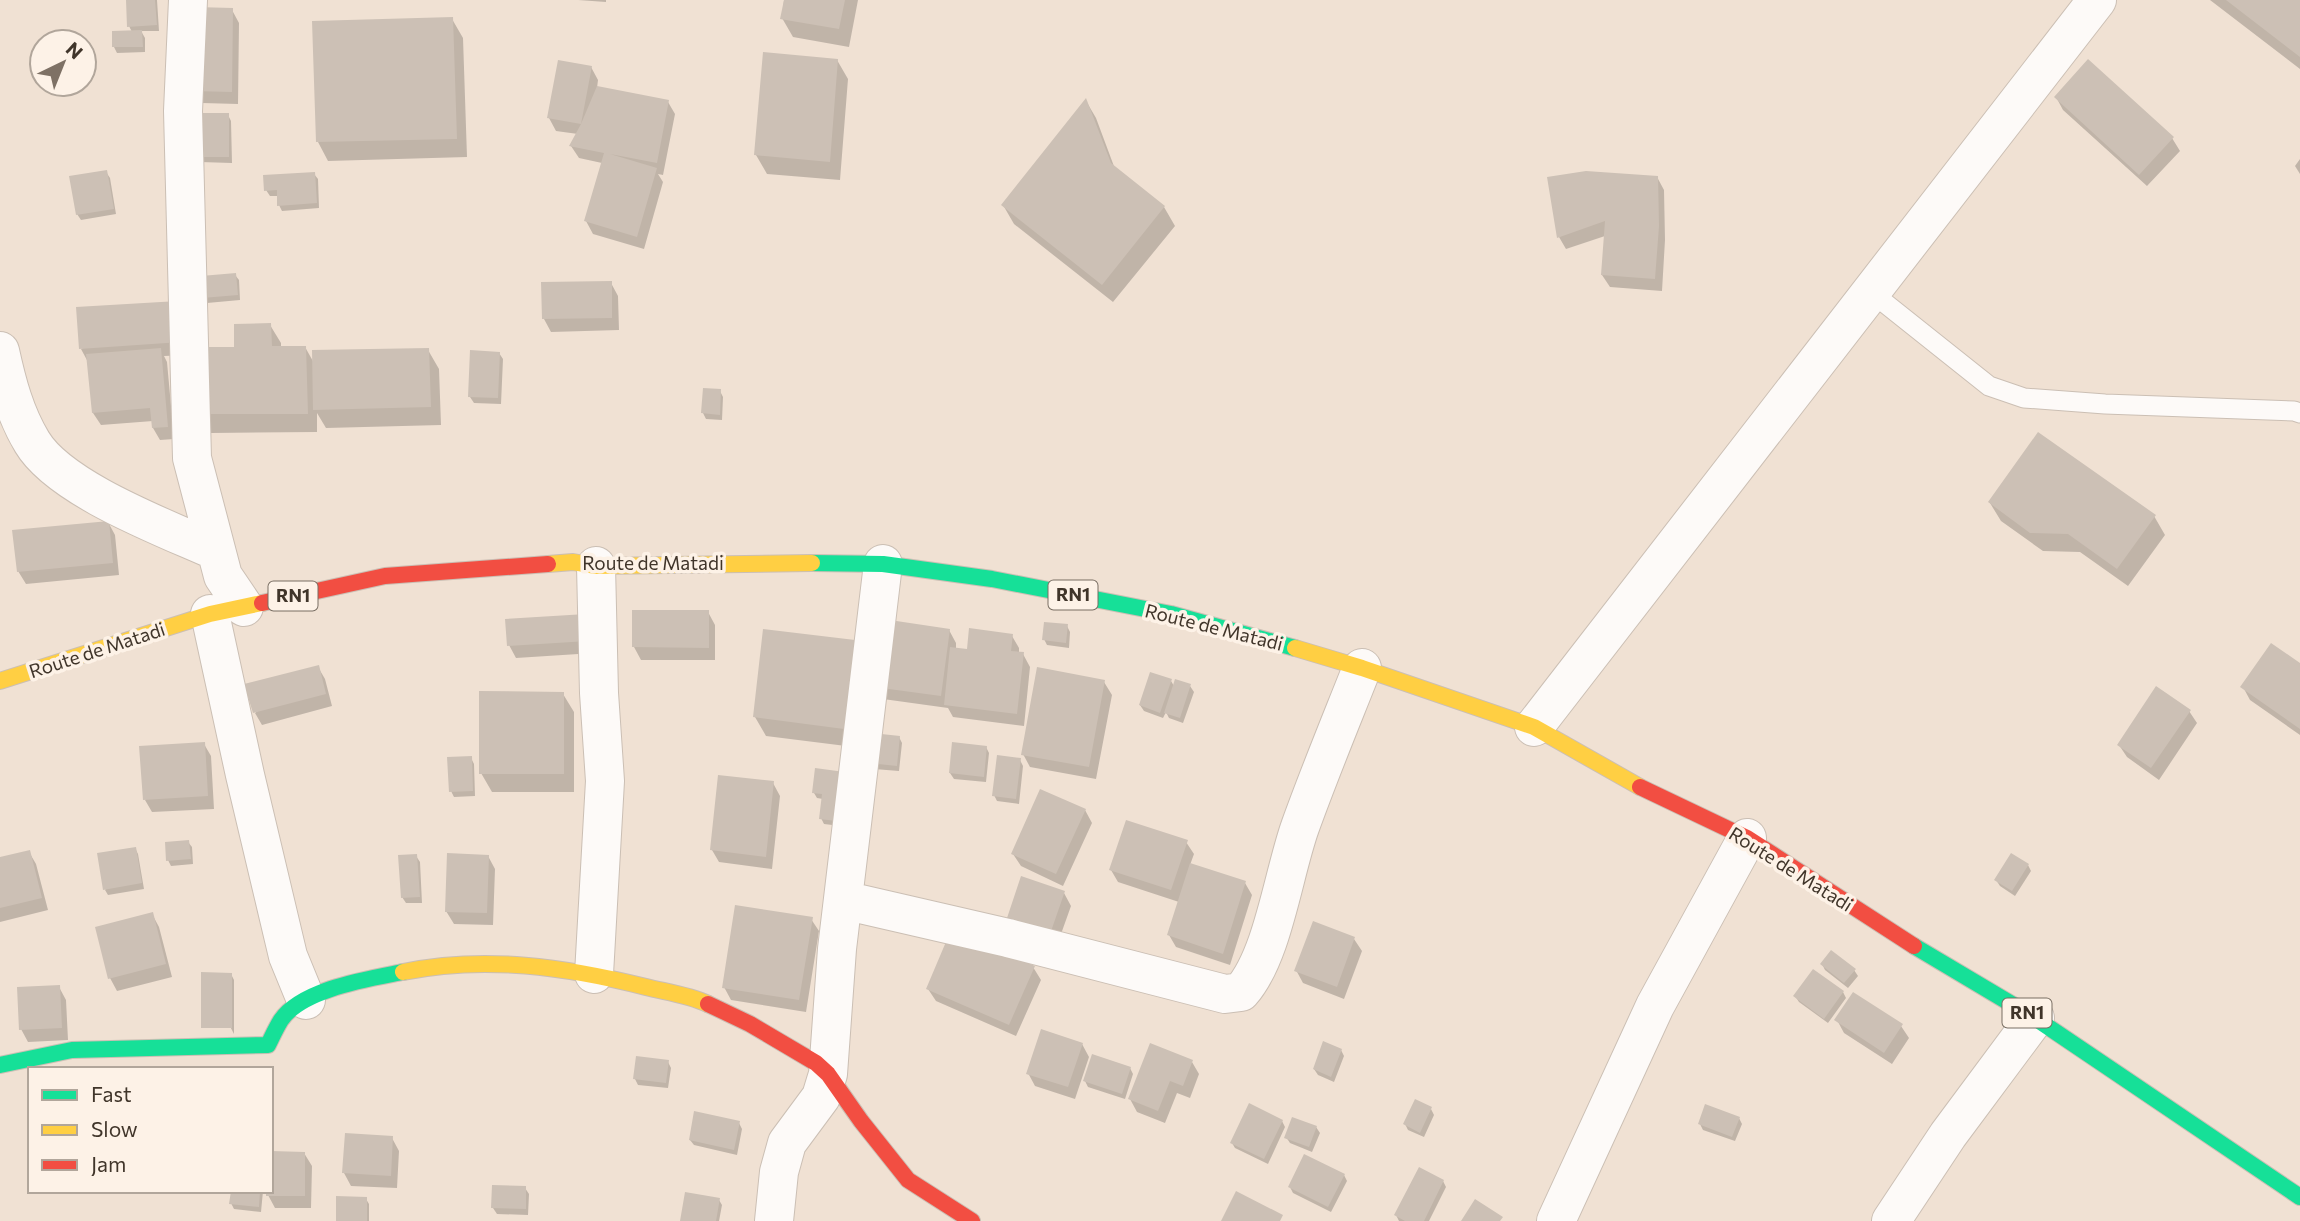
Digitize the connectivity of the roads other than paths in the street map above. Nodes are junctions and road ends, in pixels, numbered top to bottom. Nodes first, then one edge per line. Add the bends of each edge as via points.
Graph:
1 (188, 0) edge
2 (2097, 0) edge
3 (1871, 292) junction
4 (0, 351) edge
5 (2300, 413) edge
6 (216, 551) junction
7 (883, 564) junction
8 (596, 566) junction
9 (227, 610) junction
10 (1362, 668) junction
11 (0, 681) edge
12 (1534, 727) junction
13 (1748, 838) junction
14 (843, 900) junction
15 (594, 974) junction
16 (306, 1000) junction
17 (2035, 1018) junction
18 (0, 1065) edge
19 (828, 1074) junction
20 (2300, 1197) edge
21 (774, 1221) edge
22 (972, 1221) edge
23 (1556, 1221) edge
24 (1891, 1221) edge

1 - 6 street via 183,111 192,458
2 - 3 street
3 - 5 lane via 1989,386 2024,398
3 - 12 street
4 - 6 street via 11,399 33,444 53,467 89,492
6 - 9 street
7 - 8 main road, Route de Matadi / RN1
7 - 10 main road, Route de Matadi / RN1 via 992,579 1171,614
7 - 14 street
8 - 9 main road, Route de Matadi / RN1 via 573,562 385,576
8 - 15 street via 605,781
9 - 11 main road, Route de Matadi / RN1
9 - 16 street via 275,908
10 - 12 main road, Route de Matadi / RN1
10 - 14 street via 1300,829 1263,952 1241,992 1225,994
12 - 13 main road, Route de Matadi / RN1 via 1642,788
13 - 17 main road, Route de Matadi / RN1
13 - 23 street via 1655,1006
14 - 19 street
15 - 16 main road via 535,965 422,968 339,985
15 - 19 main road via 702,1001 782,1042
16 - 18 main road via 282,1018 268,1045 72,1050
17 - 20 main road, Route de Matadi / RN1
17 - 24 street
19 - 21 street via 821,1097 787,1143
19 - 22 main road via 908,1180

